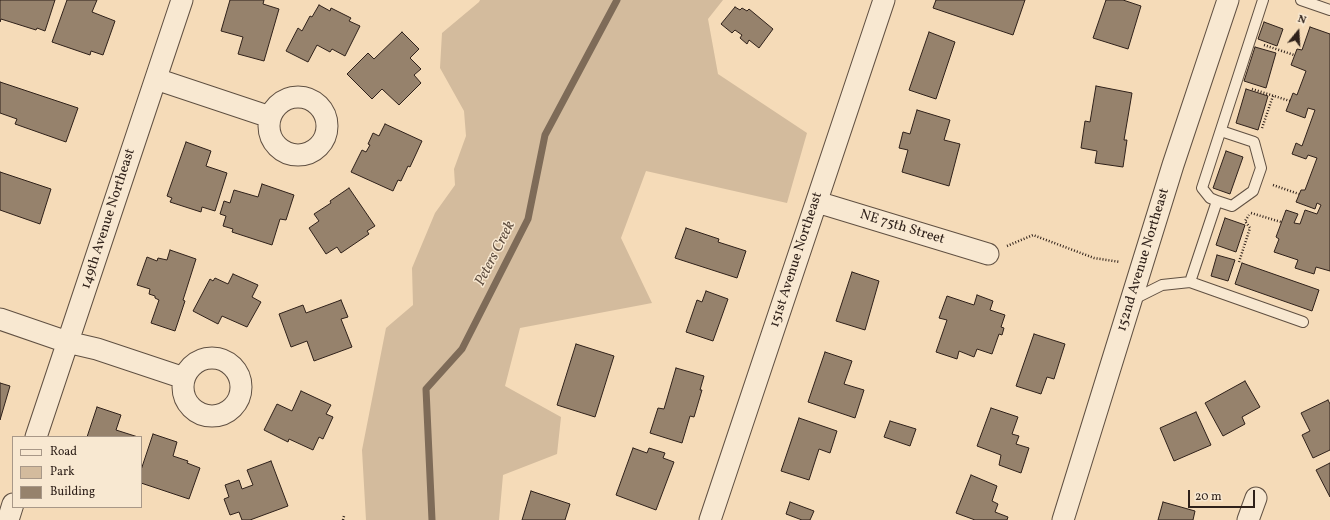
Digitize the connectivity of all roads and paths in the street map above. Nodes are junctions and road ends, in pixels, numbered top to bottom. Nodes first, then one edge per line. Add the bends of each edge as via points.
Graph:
1 (182, 0) edge
2 (884, 0) edge
3 (1228, 0) edge
4 (1263, 0) edge
5 (1301, 0) edge
6 (1330, 10) edge
7 (1250, 40) junction
8 (1294, 55) dead end
9 (156, 79) junction
10 (1236, 84) junction
11 (1290, 101) dead end
12 (270, 117) dead end
13 (1221, 131) junction
14 (1257, 180) junction
15 (1299, 194) dead end
16 (1217, 201) junction
17 (817, 202) junction
18 (1250, 213) dead end
19 (1281, 222) dead end
20 (988, 254) joint
21 (1142, 265) junction
22 (1190, 282) junction
23 (1132, 300) junction
24 (0, 319) edge
25 (1303, 322) dead end
26 (68, 342) junction
27 (184, 378) dead end
28 (36, 436) edge
29 (1256, 498) dead end
30 (12, 507) edge
31 (344, 516) dead end
32 (8, 520) edge
33 (343, 520) edge
34 (710, 520) edge
35 (1063, 520) edge
36 (1248, 520) edge

1 - 9 street, 149th Avenue Northeast
2 - 17 street, 151st Avenue Northeast
3 - 21 street, 152nd Avenue Northeast
4 - 7 lane
5 - 6 lane
7 - 8 path
7 - 10 lane
9 - 12 street
9 - 26 street, 149th Avenue Northeast
10 - 11 path
10 - 13 lane
13 - 14 lane via 1254,142 1261,168
13 - 16 lane via 1202,188 1210,198
14 - 15 path
14 - 16 lane via 1253,191 1232,206
16 - 22 lane
17 - 20 street, NE 75th Street
17 - 34 street, 151st Avenue Northeast
18 - 19 path
20 - 21 path via 1033,235 1094,258
21 - 23 street, 152nd Avenue Northeast
22 - 23 lane via 1162,286
22 - 25 lane
23 - 35 street, 152nd Avenue Northeast
24 - 26 street
26 - 27 street
26 - 28 street, 149th Avenue Northeast
29 - 36 street
30 - 32 street
31 - 33 path

